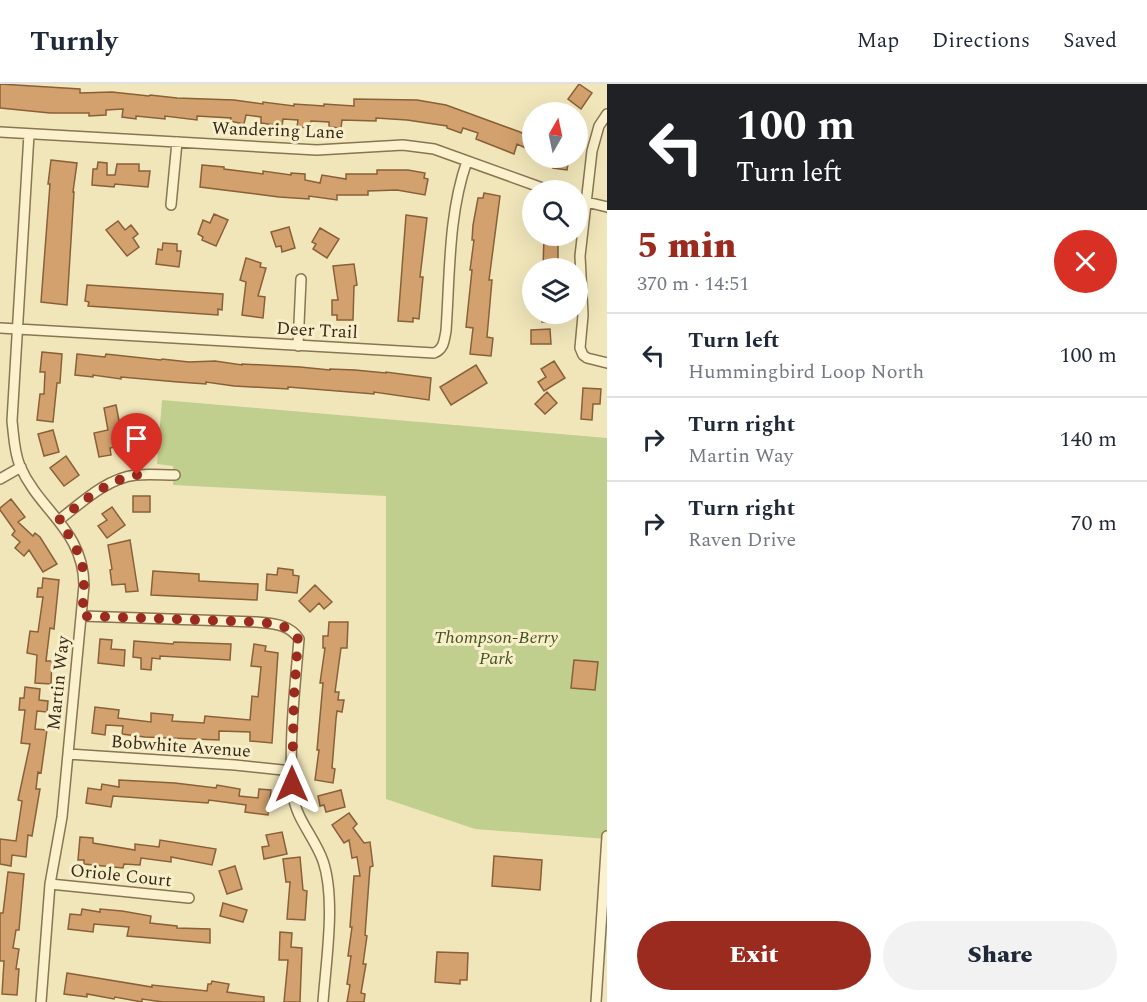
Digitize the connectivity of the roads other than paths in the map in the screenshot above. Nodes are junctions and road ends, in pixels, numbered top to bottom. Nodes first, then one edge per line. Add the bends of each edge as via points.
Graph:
1 (607, 114) edge
2 (0, 132) edge
3 (29, 134) junction
4 (177, 142) junction
5 (467, 161) junction
6 (586, 180) edge
7 (522, 181) edge
8 (588, 203) edge
9 (171, 205) dead end
10 (607, 207) edge
11 (580, 246) edge
12 (301, 279) dead end
13 (0, 328) edge
14 (18, 329) junction
15 (298, 346) junction
16 (607, 363) edge
17 (21, 467) junction
18 (175, 475) dead end
19 (0, 479) edge
20 (59, 520) junction
21 (82, 616) junction
22 (68, 754) junction
23 (292, 771) junction
24 (607, 836) edge
25 (50, 884) junction
26 (189, 898) dead end
27 (41, 1002) edge
28 (323, 1002) edge
29 (596, 1002) edge

1 - 6 street via 599,126
2 - 3 street, Wandering Lane
3 - 4 street, Wandering Lane
3 - 14 street, Martin Way
4 - 5 street, Wandering Lane via 335,150 403,145 434,149
4 - 9 street
5 - 7 street, Wandering Lane
5 - 15 street, Deer Trail via 454,209 446,331 439,351
8 - 10 street
11 - 16 street via 580,348 590,359
12 - 15 street
13 - 14 street, Deer Trail
14 - 15 street, Deer Trail
14 - 17 street, Martin Way via 12,421 14,449
17 - 19 street
17 - 20 street, Martin Way
18 - 20 street via 137,475 118,480
20 - 21 street, Martin Way via 81,559
21 - 22 street, Martin Way
21 - 23 street via 257,622 291,630 298,639
22 - 23 street, Bobwhite Avenue
22 - 25 street, Martin Way
23 - 28 street via 297,810 326,873 329,933
24 - 29 street
25 - 26 street, Oriole Court
25 - 27 street, Martin Way

